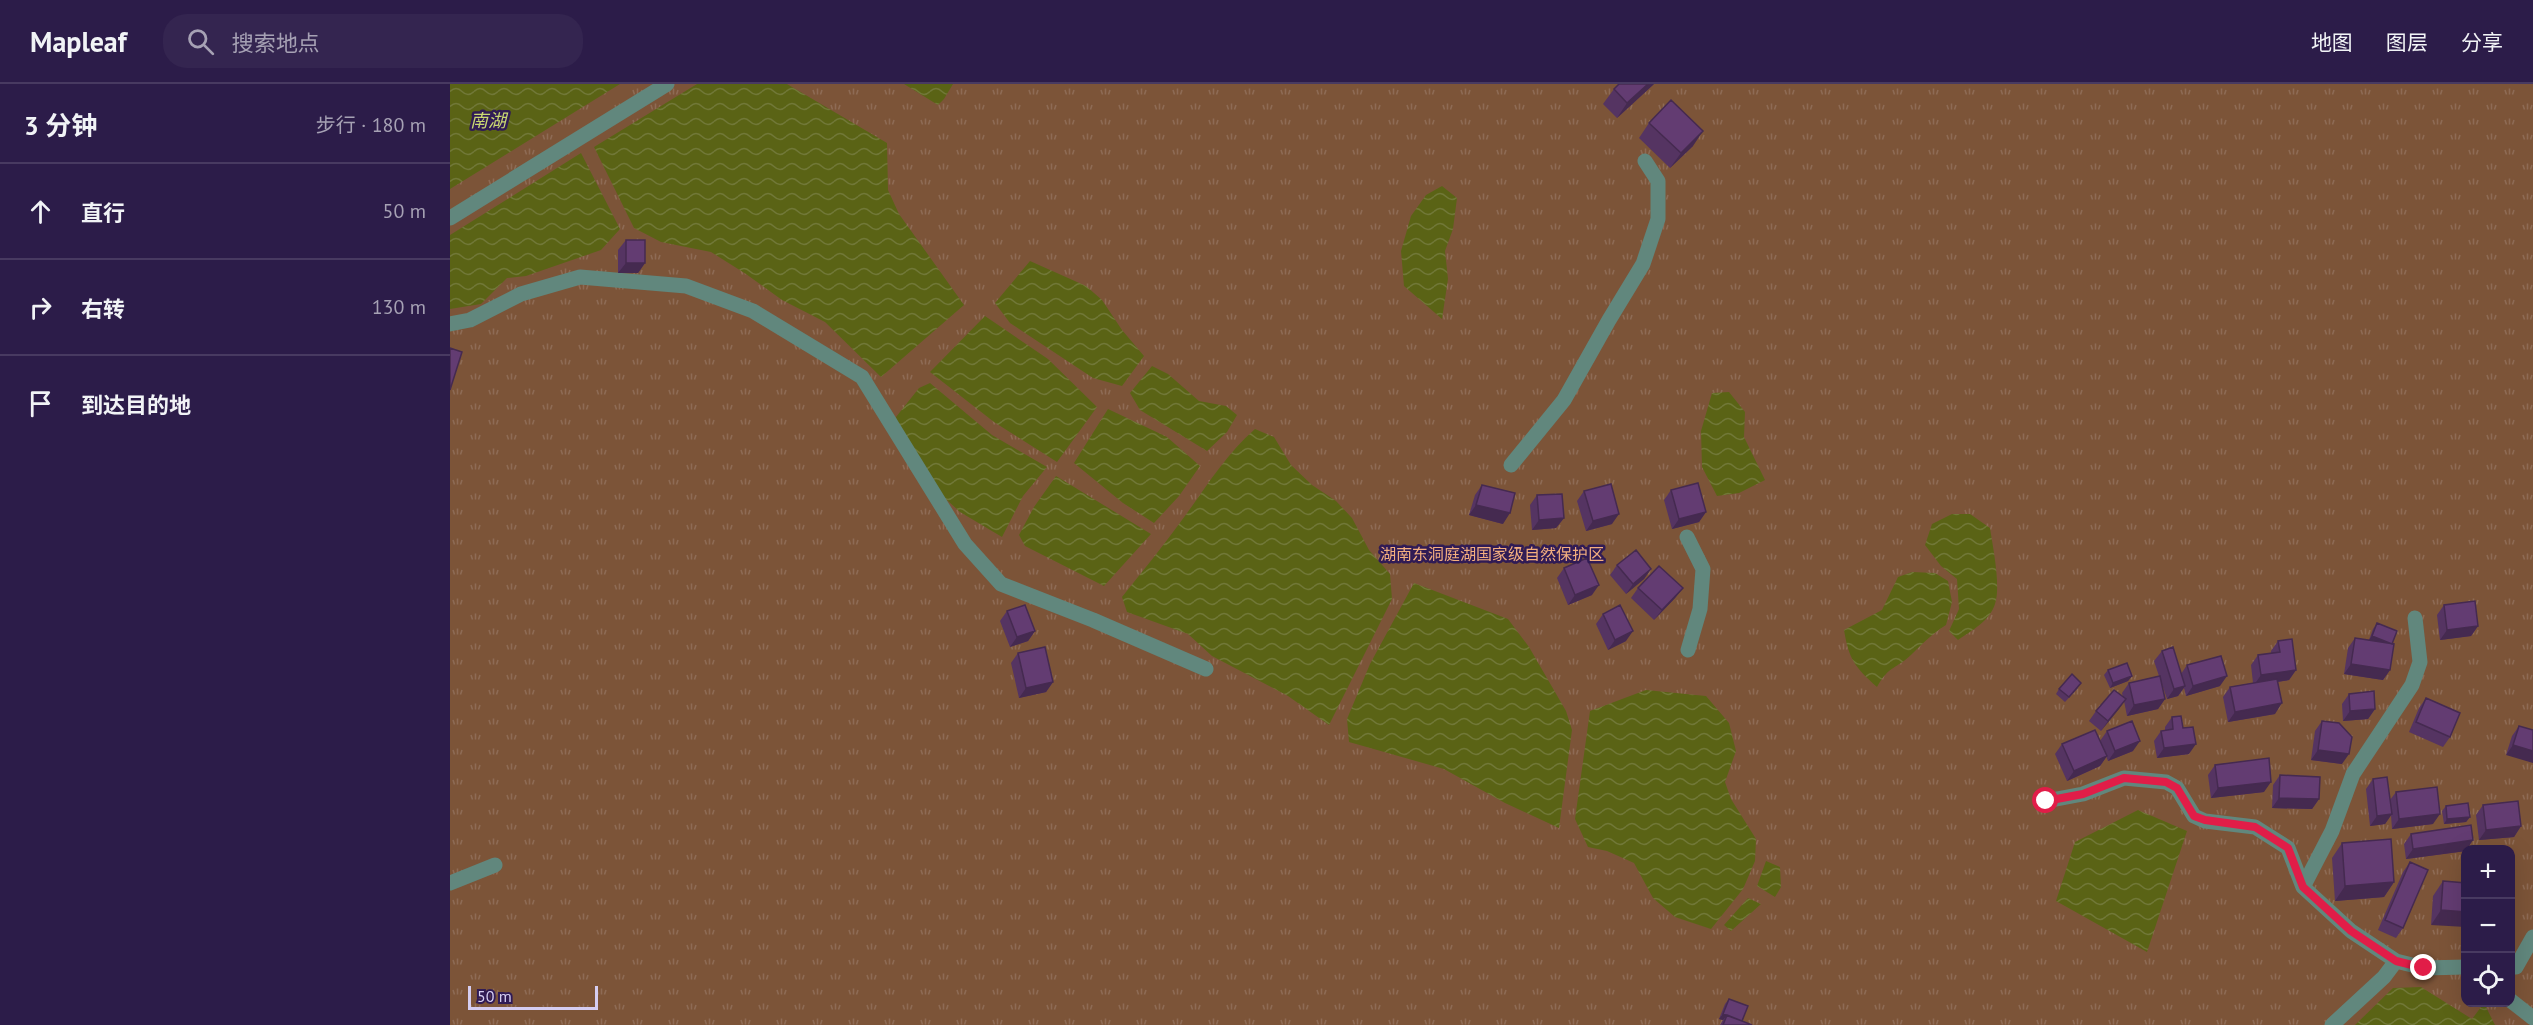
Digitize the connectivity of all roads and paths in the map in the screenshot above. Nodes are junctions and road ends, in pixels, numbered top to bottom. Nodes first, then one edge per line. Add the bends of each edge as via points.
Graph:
1 (667, 84) edge
2 (1645, 161) dead end
3 (450, 218) edge
4 (450, 324) edge
5 (1511, 465) dead end
6 (1687, 537) dead end
7 (2415, 618) dead end
8 (1688, 650) dead end
9 (1206, 669) dead end
10 (2046, 801) dead end
11 (495, 864) dead end
12 (450, 883) edge
13 (2303, 887) junction
14 (2533, 937) edge
15 (2396, 961) junction
16 (2515, 966) edge
17 (2461, 967) edge
18 (2515, 1003) edge
19 (2533, 1018) edge
20 (2332, 1025) edge

1 - 3 street
2 - 5 street via 1658,181 1658,219 1643,264 1564,400
4 - 9 street via 470,320 521,294 580,277 686,286 753,311 862,377 965,544 1001,584
6 - 8 street via 1702,568 1700,609
7 - 13 street via 2420,662 2412,685 2353,774 2332,831
10 - 13 street via 2083,794 2124,778 2166,782 2177,788 2194,816 2255,827 2288,848
11 - 12 street
13 - 15 street via 2351,931
14 - 16 street
15 - 17 street via 2424,968
15 - 20 street
18 - 19 street

